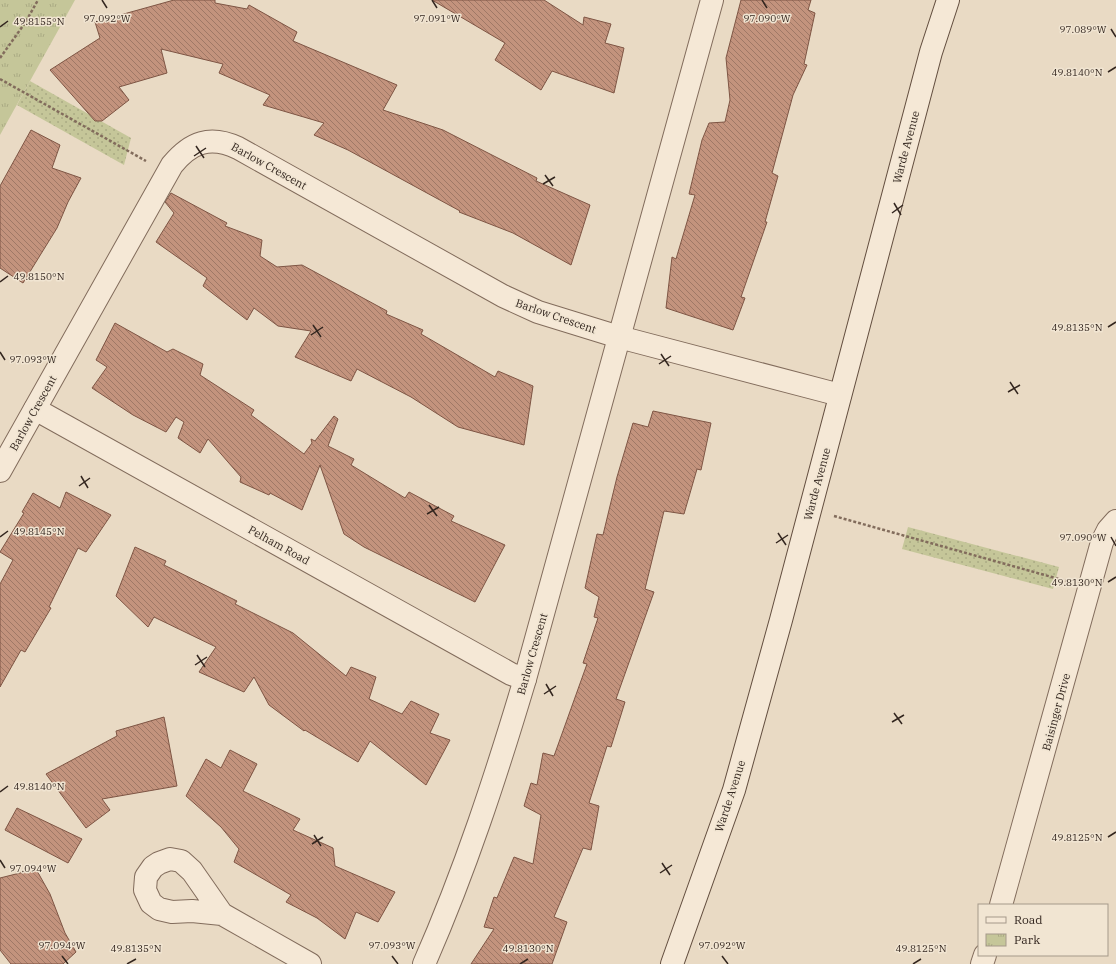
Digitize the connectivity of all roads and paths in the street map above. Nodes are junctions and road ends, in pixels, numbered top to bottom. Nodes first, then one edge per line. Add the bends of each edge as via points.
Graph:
1 (38, 0) edge
2 (712, 0) edge
3 (948, 0) edge
4 (0, 58) edge
5 (0, 79) edge
6 (171, 166) junction
7 (619, 337) junction
8 (840, 395) junction
9 (34, 409) junction
10 (0, 471) edge
11 (810, 510) junction
12 (1116, 521) edge
13 (1090, 588) junction
14 (526, 679) junction
15 (1001, 904) edge
16 (222, 914) dead end
17 (310, 964) edge
18 (424, 964) edge
19 (672, 964) edge

1 - 4 path
2 - 7 street, Barlow Crescent
3 - 8 street, Warde Avenue via 931,52
5 - 6 path via 147,162
6 - 7 street, Barlow Crescent via 186,151 200,143 220,141 228,144 503,296 538,312
6 - 9 street, Barlow Crescent
7 - 8 street, Barlow Crescent
7 - 14 street, Barlow Crescent
8 - 11 street, Warde Avenue
9 - 10 street, Barlow Crescent
9 - 14 street, Pelham Road via 511,674
11 - 13 path
11 - 19 street, Warde Avenue via 734,790
12 - 13 street, Baisinger Drive via 1102,542
13 - 15 street, Baisinger Drive
14 - 18 street, Barlow Crescent via 474,841
16 - 17 street

